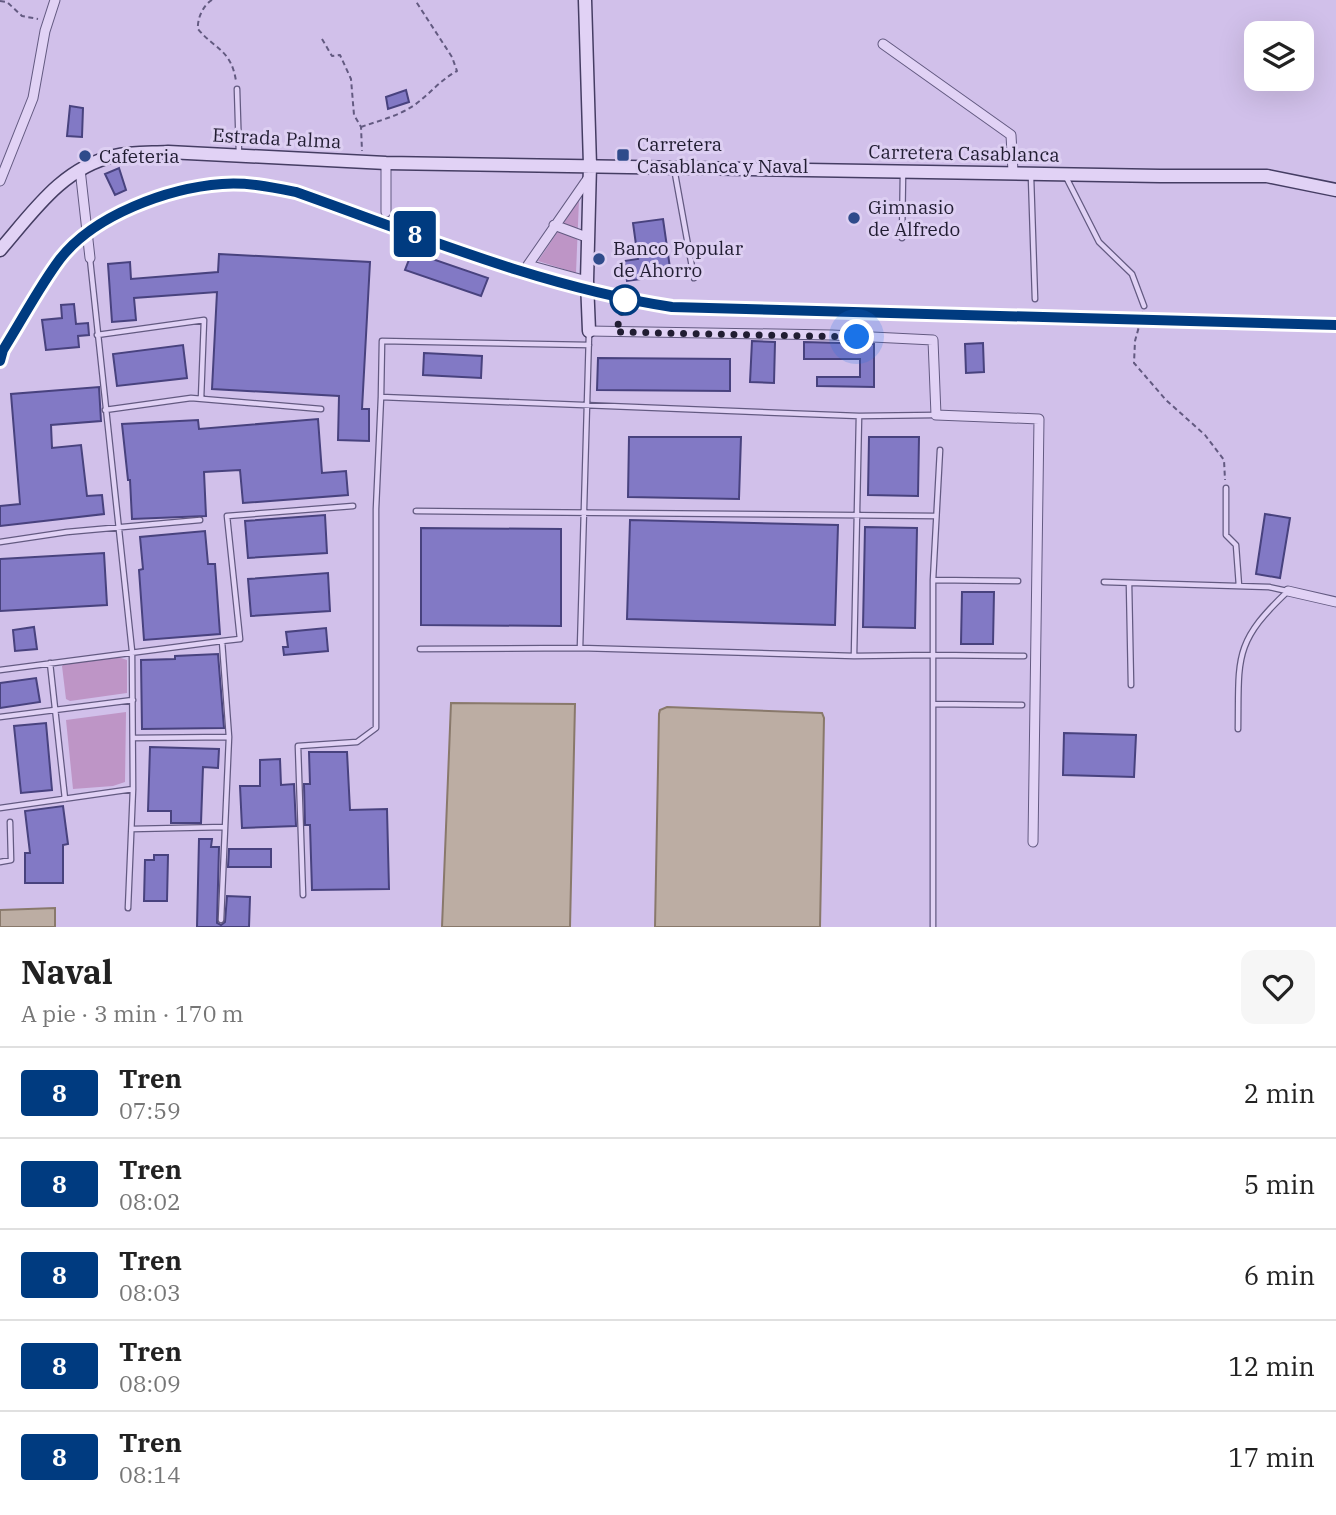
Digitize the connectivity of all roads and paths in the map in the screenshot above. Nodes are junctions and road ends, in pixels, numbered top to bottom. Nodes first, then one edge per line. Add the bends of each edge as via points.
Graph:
1 (55, 0) edge
2 (212, 0) edge
3 (415, 0) edge
4 (586, 0) edge
5 (0, 1) edge
6 (50, 20) junction
7 (322, 39) dead end
8 (883, 44) dead end
9 (237, 89) joint
10 (361, 127) junction
11 (239, 156) junction
12 (362, 162) junction
13 (386, 163) junction
14 (674, 167) junction
15 (80, 169) junction
16 (590, 171) junction
17 (903, 171) junction
18 (1013, 172) junction
19 (1031, 173) junction
20 (1064, 174) junction
21 (0, 181) edge
22 (1336, 190) edge
23 (386, 212) dead end
24 (554, 225) junction
25 (902, 237) dead end
26 (589, 238) junction
27 (0, 250) edge
28 (90, 258) joint
29 (695, 278) dead end
30 (587, 281) junction
31 (1035, 299) dead end
32 (1144, 306) joint
33 (97, 335) junction
34 (589, 338) junction
35 (381, 397) junction
36 (201, 399) junction
37 (588, 405) junction
38 (321, 409) dead end
39 (105, 411) junction
40 (936, 415) junction
41 (859, 416) junction
42 (940, 450) dead end
43 (1226, 488) joint
44 (353, 506) dead end
45 (416, 511) dead end
46 (585, 514) junction
47 (855, 515) junction
48 (936, 516) junction
49 (201, 520) dead end
50 (118, 527) junction
51 (0, 542) edge
52 (933, 580) junction
53 (1018, 581) dead end
54 (1104, 582) dead end
55 (1129, 583) junction
56 (1240, 586) junction
57 (1288, 591) junction
58 (1336, 602) edge
59 (222, 640) junction
60 (580, 648) junction
61 (420, 649) dead end
62 (132, 651) junction
63 (933, 655) junction
64 (853, 656) junction
65 (1024, 656) dead end
66 (50, 663) junction
67 (0, 670) edge
68 (1131, 685) dead end
69 (133, 700) junction
70 (933, 704) junction
71 (1022, 705) dead end
72 (57, 710) junction
73 (0, 717) edge
74 (1238, 729) dead end
75 (229, 737) junction
76 (133, 738) junction
77 (133, 789) junction
78 (65, 799) junction
79 (0, 808) edge
80 (10, 822) dead end
81 (225, 827) junction
82 (132, 828) junction
83 (1033, 842) dead end
84 (0, 862) edge
85 (303, 895) dead end
86 (128, 908) dead end
87 (220, 920) dead end
88 (933, 927) edge

1 - 6 street
2 - 9 path via 204,7 198,29 220,46 235,73
3 - 10 path via 457,71 409,108
4 - 16 main road
5 - 6 path via 22,16
6 - 21 street via 33,98
7 - 10 path via 332,56 340,55 351,79 354,115
8 - 18 street via 1012,135
9 - 11 lane
10 - 12 path
11 - 12 main road, Estrada Palma
11 - 15 main road, Estrada Palma via 134,153
12 - 13 main road, Estrada Palma
13 - 16 main road, Estrada Palma
13 - 23 street
14 - 16 main road, Carretera Casablanca
14 - 17 main road, Carretera Casablanca
14 - 29 lane
15 - 27 main road, Estrada Palma via 56,186
15 - 28 street
16 - 24 street
16 - 26 main road
17 - 18 main road, Carretera Casablanca
17 - 25 lane
18 - 19 main road, Carretera Casablanca
19 - 20 main road, Carretera Casablanca
19 - 31 lane
20 - 22 main road, Carretera Casablanca via 1267,176
20 - 32 lane via 1099,242 1132,275
24 - 26 street
24 - 30 street via 528,265
26 - 30 main road
28 - 33 lane
30 - 34 main road
32 - 43 path via 1135,363 1224,460
33 - 36 lane via 204,320
33 - 39 lane
34 - 35 lane via 382,341
34 - 37 lane
34 - 40 street via 832,335 933,340
35 - 37 lane
35 - 85 lane via 376,728 357,742 298,746
36 - 38 lane
36 - 39 lane
37 - 41 lane
37 - 46 lane
39 - 50 lane
40 - 41 lane
40 - 83 street via 1039,419
41 - 47 lane
42 - 48 lane
43 - 56 lane via 1226,535 1236,545
44 - 59 lane via 227,516 240,639
45 - 46 lane
46 - 47 lane
46 - 60 lane
47 - 48 lane
47 - 64 lane
48 - 52 lane
49 - 50 lane
50 - 51 lane
50 - 62 lane
52 - 53 lane
52 - 63 lane
54 - 55 lane
55 - 56 lane
55 - 68 lane
56 - 57 lane
57 - 58 street
57 - 74 lane via 1251,631 1242,648
59 - 62 lane
59 - 75 lane
60 - 61 lane
60 - 64 lane
62 - 66 lane
62 - 69 lane
63 - 64 lane
63 - 65 lane
63 - 70 lane
66 - 67 lane
66 - 72 lane
69 - 72 lane
69 - 76 lane
70 - 71 lane
70 - 88 lane
72 - 73 lane
72 - 78 lane
75 - 76 lane
75 - 81 lane
76 - 77 lane
77 - 78 lane
77 - 82 lane
78 - 79 lane
80 - 84 lane via 11,860
81 - 82 lane
81 - 87 lane
82 - 86 lane

